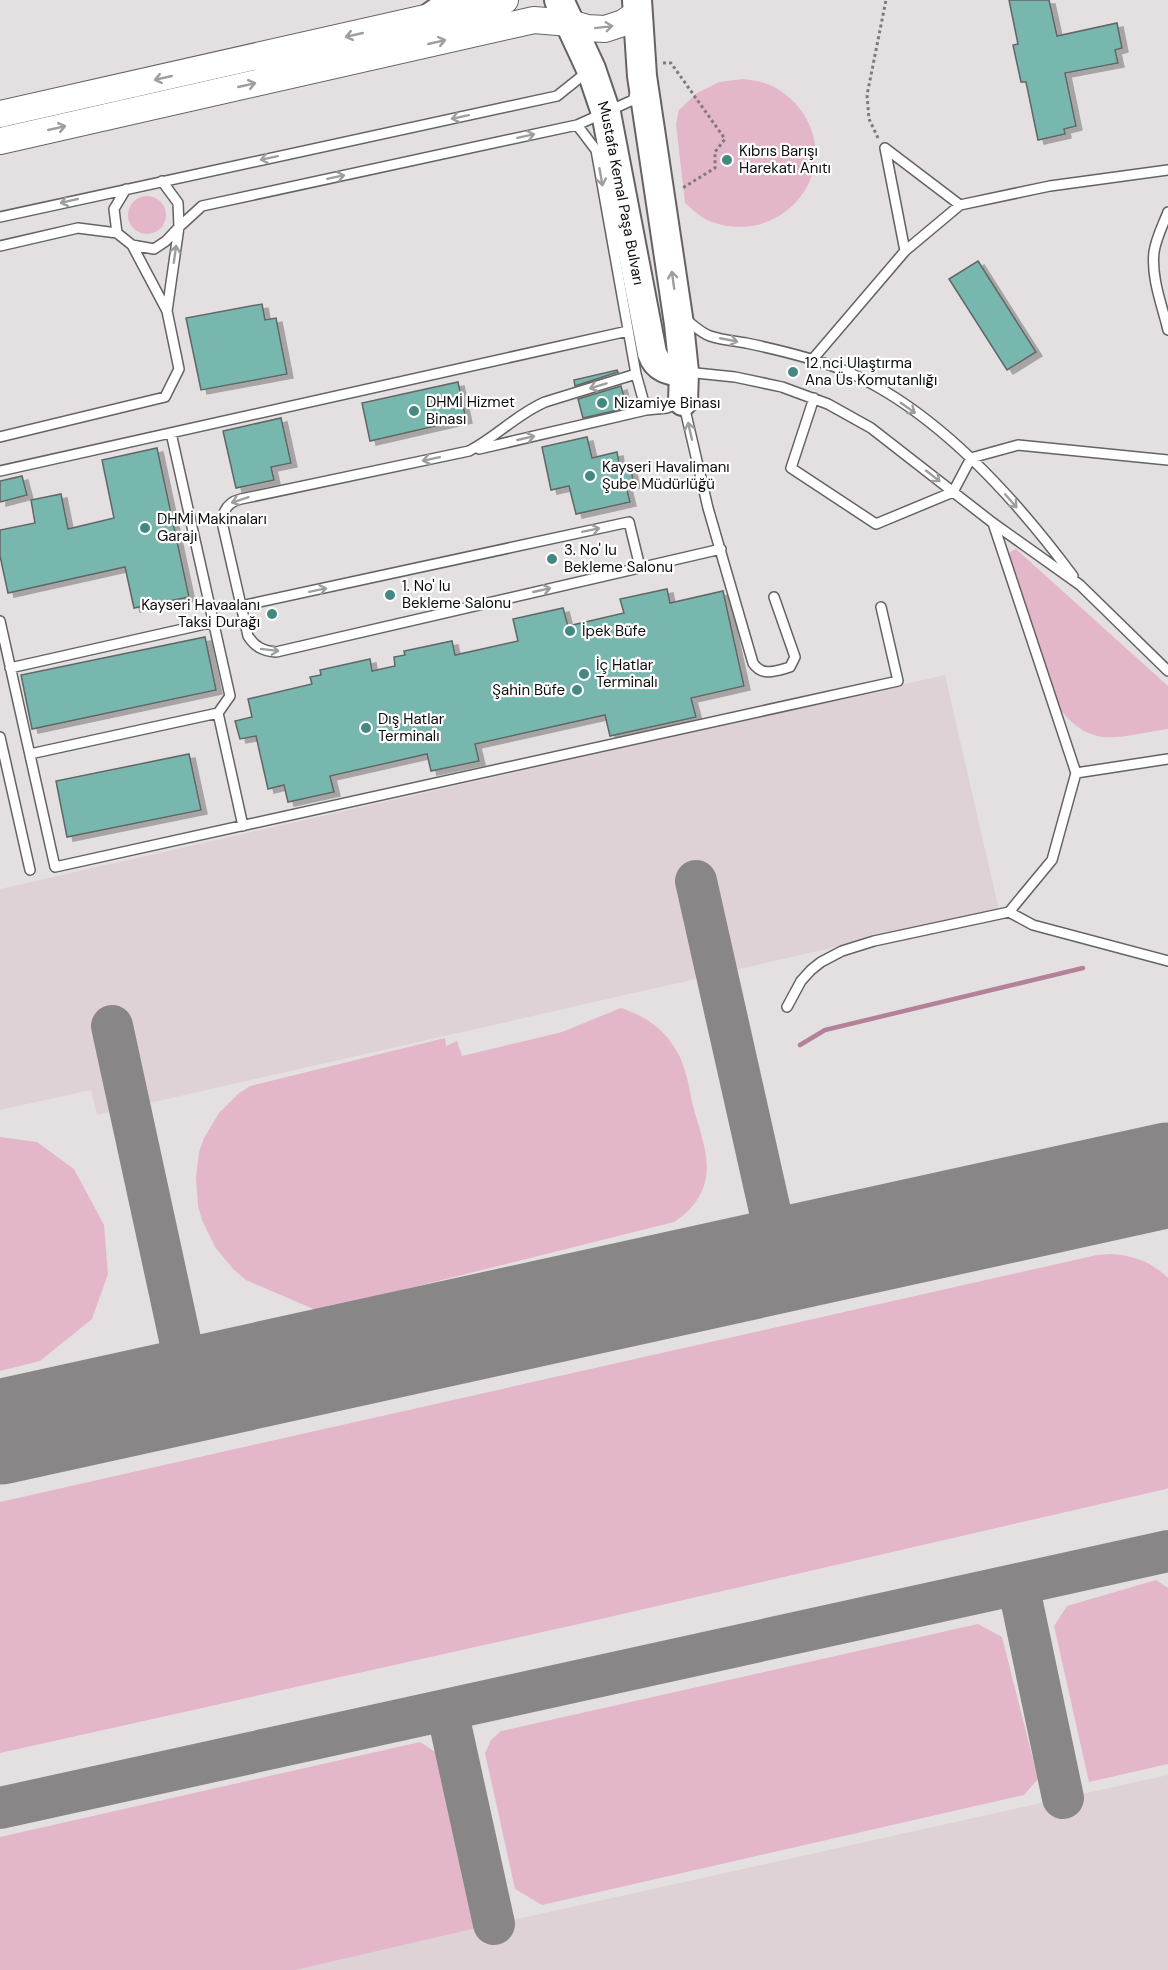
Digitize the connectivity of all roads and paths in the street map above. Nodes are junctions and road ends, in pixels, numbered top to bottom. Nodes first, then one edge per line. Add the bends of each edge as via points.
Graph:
1 (455, 0) edge
2 (505, 0) edge
3 (886, 0) edge
4 (637, 7) edge
5 (564, 11) edge
6 (431, 17) junction
7 (591, 69) junction
8 (641, 70) junction
9 (606, 113) junction
10 (0, 114) edge
11 (577, 125) junction
12 (0, 141) edge
13 (885, 148) junction
14 (1168, 170) edge
15 (162, 181) junction
16 (126, 189) junction
17 (661, 201) junction
18 (960, 205) junction
19 (1168, 212) edge
20 (0, 217) edge
21 (179, 226) junction
22 (117, 233) junction
23 (132, 245) junction
24 (0, 246) edge
25 (905, 251) junction
26 (167, 311) junction
27 (678, 313) junction
28 (1168, 330) edge
29 (628, 331) junction
30 (812, 360) junction
31 (684, 372) junction
32 (636, 374) junction
33 (814, 398) junction
34 (683, 401) junction
35 (646, 410) junction
36 (171, 434) junction
37 (0, 437) edge
38 (469, 451) junction
39 (971, 458) junction
40 (1168, 460) edge
41 (0, 471) edge
42 (953, 492) junction
43 (993, 523) junction
44 (721, 549) junction
45 (640, 567) junction
46 (1080, 585) junction
47 (774, 597) dead end
48 (241, 606) junction
49 (881, 607) dead end
50 (0, 621) edge
51 (214, 622) junction
52 (10, 668) junction
53 (1168, 671) edge
54 (218, 713) junction
55 (0, 737) edge
56 (30, 754) junction
57 (1168, 759) edge
58 (1076, 773) junction
59 (243, 825) junction
60 (30, 870) dead end
61 (1009, 912) junction
62 (1168, 961) edge
63 (787, 1007) dead end

1 - 6 main road
2 - 6 main road
3 - 13 path via 867,95 872,129
5 -> 4 main road via 587,28 605,28 623,23
4 - 8 main road
5 - 7 main road, Mustafa Kemal Paşa Bulvarı
12 -> 5 main road
6 -> 10 main road
7 - 9 main road, Mustafa Kemal Paşa Bulvarı
7 -> 15 lane via 557,96
8 - 9 lane via 633,100
8 - 17 main road
8 - 17 path via 671,63 725,139 715,152 716,168
9 - 11 lane
9 - 31 main road, Mustafa Kemal Paşa Bulvarı via 652,353 662,367
21 -> 11 lane via 202,206
11 -> 29 lane via 596,150
13 - 18 lane
13 - 25 lane
14 - 18 lane via 1050,186
15 - 16 lane
15 - 21 lane via 178,203
16 -> 20 lane
16 - 22 lane via 114,209
27 -> 17 main road
18 - 25 lane
19 - 28 lane via 1154,261
21 - 23 lane via 154,249
26 -> 21 lane
22 - 23 lane
22 - 24 lane via 78,228
23 - 26 lane
25 - 30 lane
26 - 37 lane via 179,369 165,397
27 -> 30 lane via 709,336
27 - 31 main road
29 - 32 lane
29 - 36 lane
30 -> 39 lane via 843,370 882,390
31 - 33 lane via 759,381
31 - 34 main road
32 - 35 lane
32 -> 38 lane via 545,402
33 -> 42 lane via 871,428
33 - 42 lane via 791,468 876,524
34 - 35 lane via 667,408
44 -> 34 lane
38 -> 35 lane
36 - 41 lane
36 - 51 lane
38 -> 48 lane via 230,503 222,522
39 - 40 lane via 1018,445
39 - 42 lane
39 -> 46 lane
42 - 43 lane
43 - 46 lane
43 - 58 lane
44 - 45 lane
44 - 47 lane via 753,663 768,672 790,668 795,657
48 -> 45 lane via 251,641 262,650 276,652
48 -> 45 lane via 629,522
46 - 53 lane
49 - 59 lane via 898,681
50 - 52 lane
51 - 52 lane
51 - 54 lane via 230,696
52 - 56 lane
54 - 56 lane
54 - 59 lane
55 - 60 lane
56 - 59 lane via 55,867
57 - 58 lane
58 - 61 lane via 1052,860
61 - 62 lane via 1033,925
61 - 63 lane via 842,951 811,970

